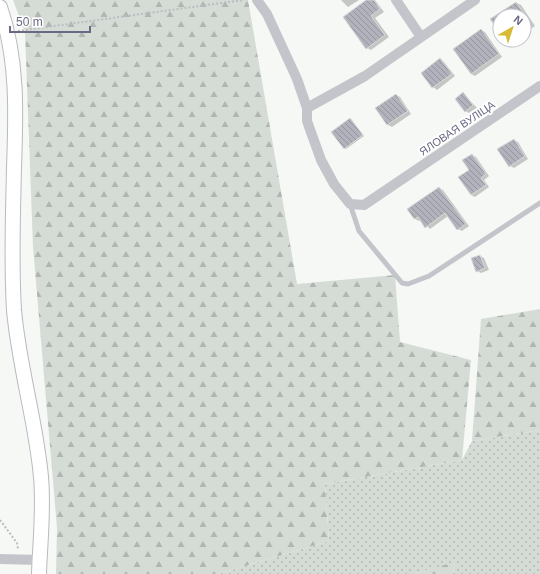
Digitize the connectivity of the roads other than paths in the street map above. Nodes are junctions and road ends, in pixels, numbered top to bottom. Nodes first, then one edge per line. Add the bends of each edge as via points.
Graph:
1 (256, 0) edge
2 (396, 0) edge
3 (475, 0) edge
4 (0, 7) edge
5 (421, 37) junction
6 (540, 86) edge
7 (307, 108) junction
8 (540, 203) edge
9 (350, 204) junction
10 (0, 559) edge
11 (40, 560) junction
12 (40, 574) edge

1 - 7 street via 267,14 297,79
2 - 5 street
3 - 5 street
4 - 11 street via 7,32 16,111 12,250 14,311 41,477 43,509
5 - 7 street via 365,76
6 - 9 street, ЯЛОВАЯ ВУЛІЦА via 364,205
7 - 9 street via 307,121 321,160 334,184
8 - 9 lane via 429,276 408,284 402,283 359,231
10 - 11 street
11 - 12 street

